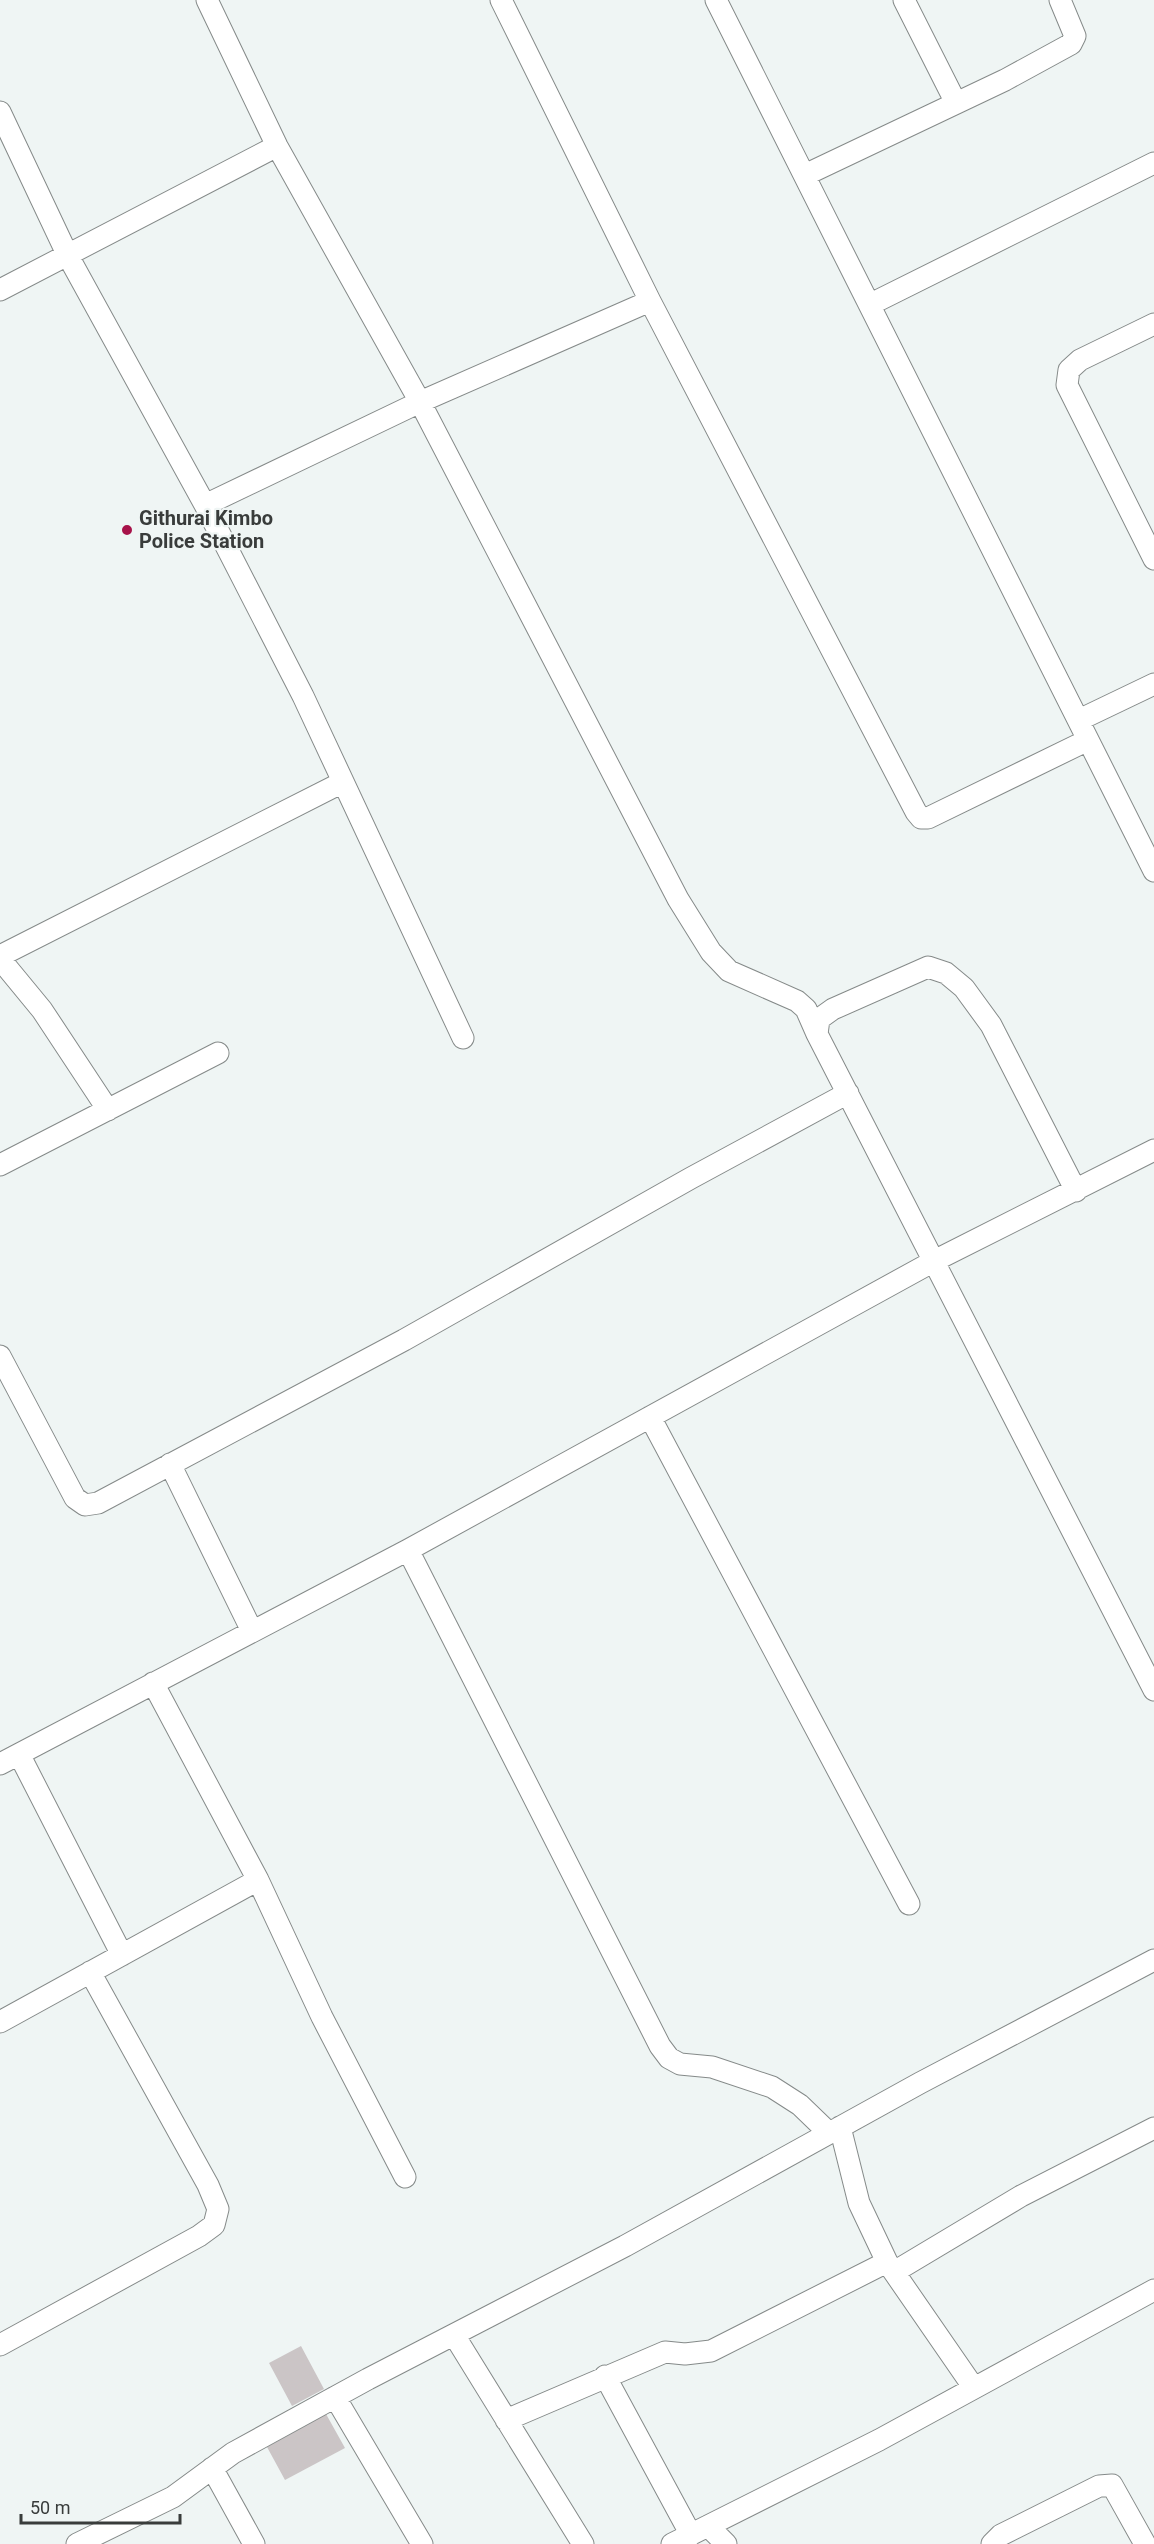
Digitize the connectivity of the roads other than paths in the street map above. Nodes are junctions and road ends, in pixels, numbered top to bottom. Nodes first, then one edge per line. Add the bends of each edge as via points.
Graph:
1 (207, 0) edge
2 (501, 0) edge
3 (716, 0) edge
4 (904, 0) edge
5 (1060, 0) edge
6 (956, 103) junction
7 (0, 112) edge
8 (278, 146) junction
9 (1154, 163) edge
10 (805, 175) junction
11 (68, 256) junction
12 (0, 290) edge
13 (650, 301) junction
14 (871, 304) junction
15 (1154, 324) edge
16 (420, 402) junction
17 (204, 505) junction
18 (1154, 559) edge
19 (1154, 684) edge
20 (1079, 720) junction
21 (1088, 740) junction
22 (342, 782) junction
23 (1154, 871) edge
24 (0, 957) edge
25 (817, 1034) junction
26 (464, 1038) dead end
27 (218, 1053) dead end
28 (848, 1093) junction
29 (108, 1110) junction
30 (1154, 1150) edge
31 (0, 1165) edge
32 (1076, 1191) junction
33 (934, 1261) junction
34 (0, 1356) edge
35 (650, 1417) junction
36 (170, 1464) junction
37 (408, 1550) junction
38 (252, 1631) junction
39 (153, 1683) junction
40 (1154, 1690) edge
41 (19, 1754) junction
42 (0, 1764) edge
43 (258, 1880) junction
44 (909, 1904) dead end
45 (122, 1955) junction
46 (1154, 1960) edge
47 (90, 1972) junction
48 (0, 2022) edge
49 (1154, 2128) edge
50 (835, 2130) junction
51 (405, 2176) dead end
52 (890, 2267) junction
53 (1154, 2290) edge
54 (454, 2335) junction
55 (0, 2344) edge
56 (605, 2376) junction
57 (974, 2388) junction
58 (335, 2397) junction
59 (506, 2420) junction
60 (212, 2468) junction
61 (690, 2535) edge
62 (77, 2544) edge
63 (254, 2544) edge
64 (422, 2544) edge
65 (583, 2544) edge
66 (726, 2544) edge
67 (992, 2544) edge
68 (1144, 2544) edge

1 - 8 street
2 - 13 street
3 - 10 street
4 - 6 street
5 - 6 street via 1075,36 1071,44
6 - 10 street
7 - 11 street
8 - 11 street
8 - 16 street
9 - 14 street
10 - 14 street
11 - 12 street
11 - 17 street
13 - 16 street
13 - 21 street via 916,813 928,818
14 - 20 street
15 - 18 street via 1080,360 1069,370 1067,385
16 - 17 street
16 - 25 street via 678,899 711,952 729,971 797,1001 806,1009
17 - 22 street via 303,696
19 - 20 street
20 - 21 street
21 - 23 street
22 - 24 street
22 - 26 street
24 - 29 street via 42,1010
25 - 28 street
25 - 32 street via 819,1019 833,1009 928,967 946,973 964,988 991,1025
27 - 29 street
28 - 33 street
28 - 36 street via 404,1340
29 - 31 street
30 - 32 street
32 - 33 street
33 - 35 street
33 - 40 street
34 - 36 street via 75,1498 85,1505 98,1503
35 - 37 street
35 - 44 street
36 - 38 street
37 - 38 street
37 - 50 street via 660,2046 680,2064 712,2067 772,2087
38 - 39 street
39 - 41 street
39 - 43 street
41 - 42 street
41 - 45 street
43 - 45 street
43 - 51 street via 322,2018
45 - 47 street
46 - 50 street
47 - 48 street
47 - 55 street via 218,2209 214,2225 199,2236
49 - 52 street
50 - 52 street via 859,2202
50 - 54 street
52 - 56 street via 711,2351 665,2352
52 - 57 street
53 - 57 street
54 - 58 street
54 - 59 street
56 - 59 street
56 - 61 street
57 - 61 street
58 - 60 street
58 - 64 street
59 - 65 street
60 - 62 street via 173,2498
60 - 63 street
61 - 66 street
67 - 68 street via 1001,2535 1099,2486 1112,2485

